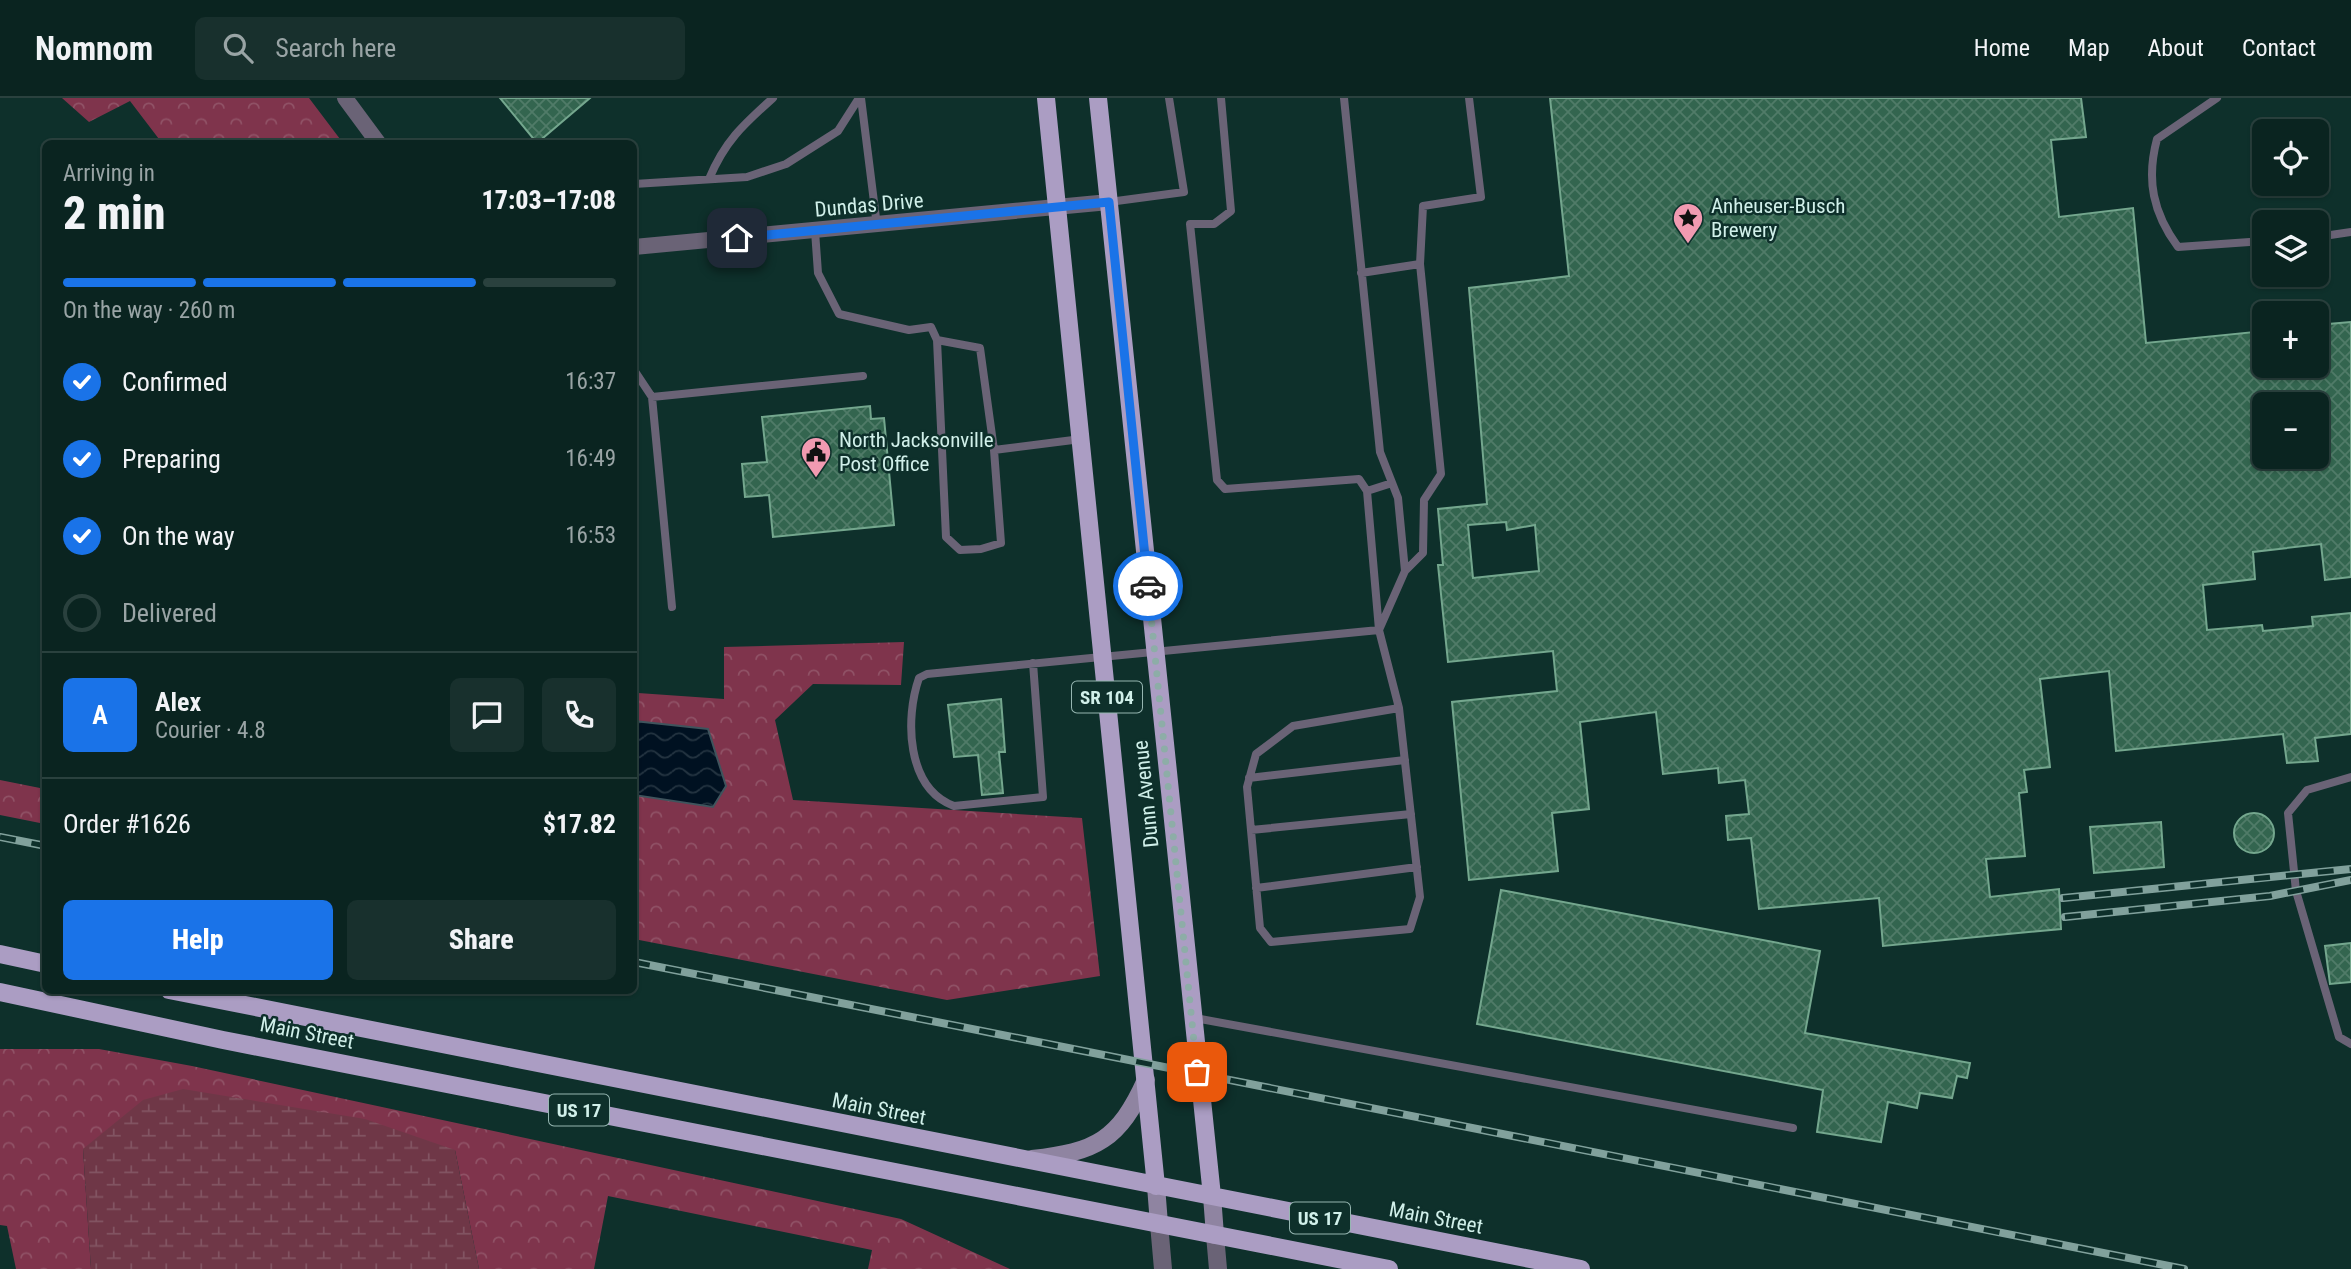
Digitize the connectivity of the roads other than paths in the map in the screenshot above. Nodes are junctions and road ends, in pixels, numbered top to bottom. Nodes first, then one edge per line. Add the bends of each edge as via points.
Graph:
1 (345, 98) edge
2 (774, 98) edge
3 (860, 98) edge
4 (1046, 98) edge
5 (1098, 98) edge
6 (1169, 98) edge
7 (1221, 98) edge
8 (1344, 98) edge
9 (1469, 98) edge
10 (2217, 98) edge
11 (376, 140) edge
12 (709, 179) junction
13 (637, 184) edge
14 (1109, 202) junction
15 (1058, 207) junction
16 (877, 226) junction
17 (815, 232) junction
18 (2351, 232) edge
19 (2329, 235) edge
20 (2252, 242) edge
21 (637, 247) edge
22 (1420, 264) junction
23 (1361, 273) junction
24 (937, 340) junction
25 (637, 374) edge
26 (863, 376) dead end
27 (652, 397) junction
28 (1081, 439) junction
29 (994, 450) junction
30 (1392, 483) junction
31 (1367, 491) junction
32 (1405, 572) junction
33 (672, 607) dead end
34 (1379, 630) junction
35 (1154, 652) junction
36 (1103, 656) junction
37 (1033, 663) junction
38 (1399, 708) junction
39 (1405, 760) junction
40 (2351, 777) edge
41 (1249, 778) junction
42 (1411, 814) junction
43 (1251, 830) junction
44 (1417, 867) junction
45 (1256, 888) junction
46 (0, 954) edge
47 (42, 963) edge
48 (0, 992) edge
49 (189, 994) edge
50 (1192, 1018) junction
51 (2351, 1044) edge
52 (1146, 1080) junction
53 (1793, 1128) dead end
54 (1022, 1160) junction
55 (1156, 1186) junction
56 (1212, 1196) junction
57 (1159, 1224) junction
58 (1215, 1235) junction
59 (1163, 1269) edge
60 (1219, 1269) edge
61 (1389, 1269) edge
62 (1581, 1269) edge

1 - 11 street
2 - 12 lane via 730,138
3 - 12 lane via 838,131 786,164 747,177
3 - 16 lane
4 - 15 main road, Dunn Avenue / SR 104
5 - 14 main road, Dunn Avenue / SR 104
6 - 14 lane via 1184,192
7 - 31 lane via 1231,211 1214,224 1191,225 1217,480 1225,489 1359,479
8 - 23 lane
9 - 22 lane via 1481,197 1423,206
10 - 20 lane via 2157,139 2152,189 2161,224 2178,247
12 - 13 lane
14 - 15 street, Dundas Drive
14 - 35 main road, Dunn Avenue / SR 104
15 - 16 street, Dundas Drive
15 - 28 main road, Dunn Avenue / SR 104
16 - 17 street, Dundas Drive
17 - 21 street, Dundas Drive
17 - 24 lane via 818,273 839,314 909,330 931,327
18 - 19 lane
22 - 23 lane
22 - 32 lane via 1441,474 1424,500 1423,553
23 - 30 lane via 1380,452
24 - 29 lane via 980,348
24 - 29 lane via 946,537 960,550 1001,543
25 - 27 lane
26 - 27 lane
27 - 33 lane
28 - 29 lane
28 - 36 main road, Dunn Avenue / SR 104
30 - 31 lane
30 - 32 lane via 1398,498
31 - 34 lane
32 - 34 lane
34 - 35 lane
34 - 38 lane
35 - 36 lane
35 - 50 main road, Dunn Avenue / SR 104
36 - 37 lane
36 - 52 main road, Dunn Avenue / SR 104
37 - 37 lane via 1044,797 954,806 940,801 912,746 909,720 919,678
38 - 39 lane
38 - 41 lane via 1293,726 1256,754
39 - 41 lane
39 - 42 lane
40 - 51 lane via 2306,790 2288,813 2296,891 2339,1037
41 - 43 lane
42 - 43 lane
42 - 44 lane
43 - 45 lane
44 - 45 lane
44 - 45 lane via 1420,897 1410,929 1271,942 1260,928
46 - 47 main road
48 - 57 main road, Main Street / US 17
49 - 54 main road, Main Street / US 17
50 - 53 lane
50 - 56 main road, Dunn Avenue / SR 104
52 - 54 main road via 1132,1111 1102,1142 1071,1154
52 - 55 main road, Dunn Avenue / SR 104
54 - 55 main road, Main Street / US 17
55 - 56 main road, Main Street / US 17
55 - 57 main road, Dunn Avenue / SR 104
56 - 58 main road, Dunn Avenue / SR 104
56 - 62 main road, Main Street / US 17
57 - 58 main road, Main Street / US 17
57 - 59 street
58 - 60 street
58 - 61 main road, Main Street / US 17

